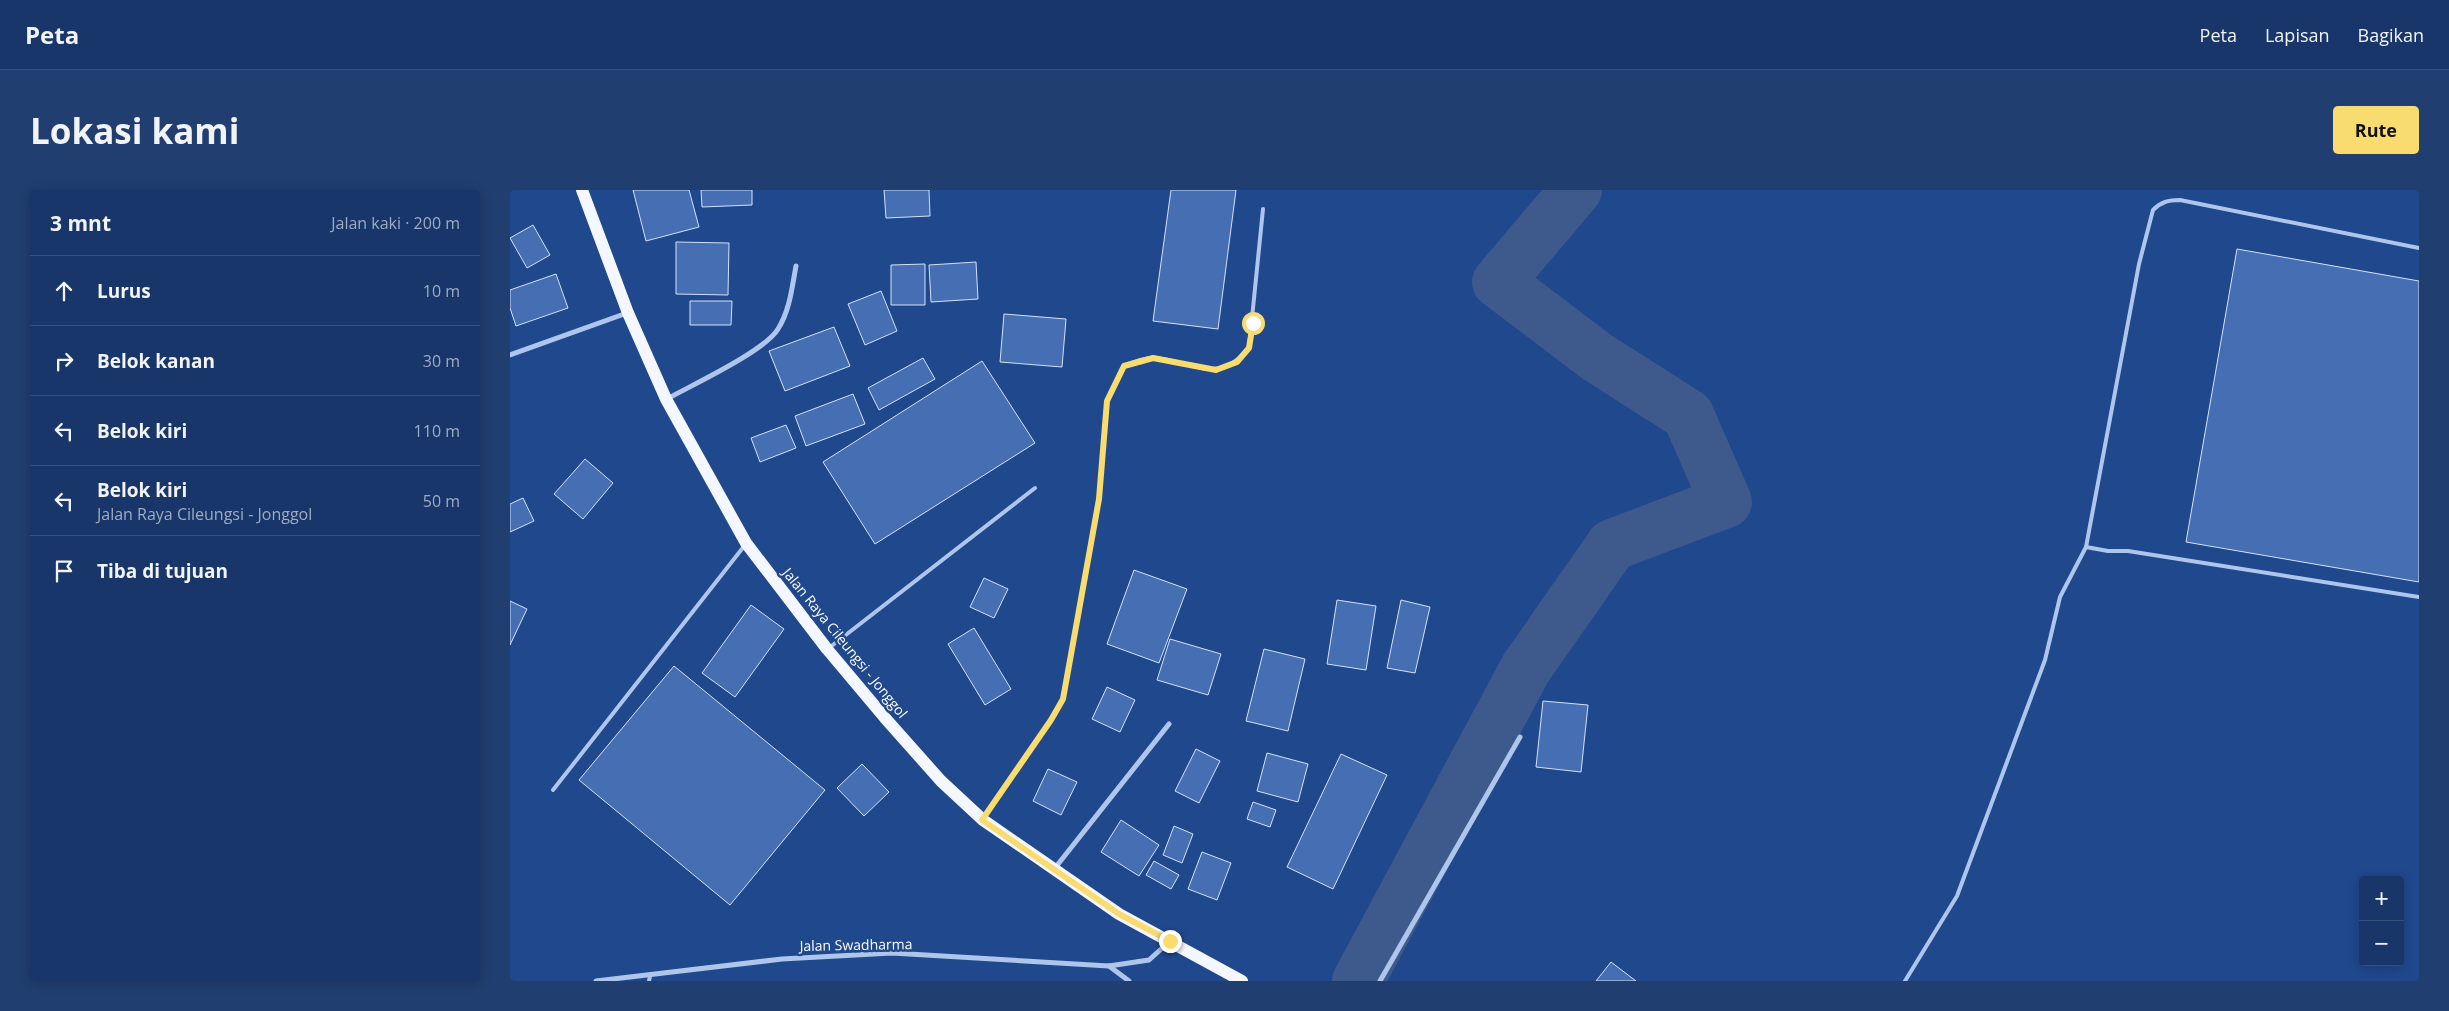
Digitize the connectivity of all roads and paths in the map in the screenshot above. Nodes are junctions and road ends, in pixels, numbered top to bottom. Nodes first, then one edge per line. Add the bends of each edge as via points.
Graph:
1 (582, 190) edge
2 (1264, 209) dead end
3 (2419, 248) edge
4 (796, 266) dead end
5 (628, 313) junction
6 (510, 355) edge
7 (666, 399) junction
8 (1035, 488) dead end
9 (746, 543) junction
10 (2086, 547) junction
11 (2419, 597) edge
12 (827, 649) junction
13 (1169, 724) dead end
14 (1520, 737) dead end
15 (553, 790) dead end
16 (982, 820) junction
17 (1053, 870) junction
18 (1170, 941) junction
19 (1109, 966) junction
20 (650, 978) edge
21 (596, 981) edge
22 (1128, 981) edge
23 (1242, 981) edge
24 (1380, 981) edge
25 (1905, 981) edge

1 - 5 main road, Jalan Raya Cileungsi - Jonggol
2 - 16 lane via 1249,348 1237,362 1216,370 1153,358 1134,361 1124,366 1107,401 1099,499 1063,699
3 - 10 lane via 2180,200 2168,200 2158,205 2153,210 2139,264
4 - 7 street via 785,316 777,332 743,356
5 - 6 street
5 - 7 main road, Jalan Raya Cileungsi - Jonggol
7 - 9 main road, Jalan Raya Cileungsi - Jonggol
8 - 12 lane
9 - 12 main road, Jalan Raya Cileungsi - Jonggol
9 - 15 lane
10 - 11 lane
10 - 25 lane via 2060,597 2045,660 1957,896
12 - 16 main road, Jalan Raya Cileungsi - Jonggol via 941,782
13 - 17 street
14 - 24 street
16 - 17 main road, Jalan Raya Cileungsi - Jonggol
17 - 18 main road, Jalan Raya Cileungsi - Jonggol via 1119,914
18 - 19 street, Jalan Swadharma via 1149,960
18 - 23 main road, Jalan Raya Cileungsi - Jonggol
19 - 20 street, Jalan Swadharma via 892,953 782,959
19 - 22 street
20 - 21 street, Jalan Swadharma

